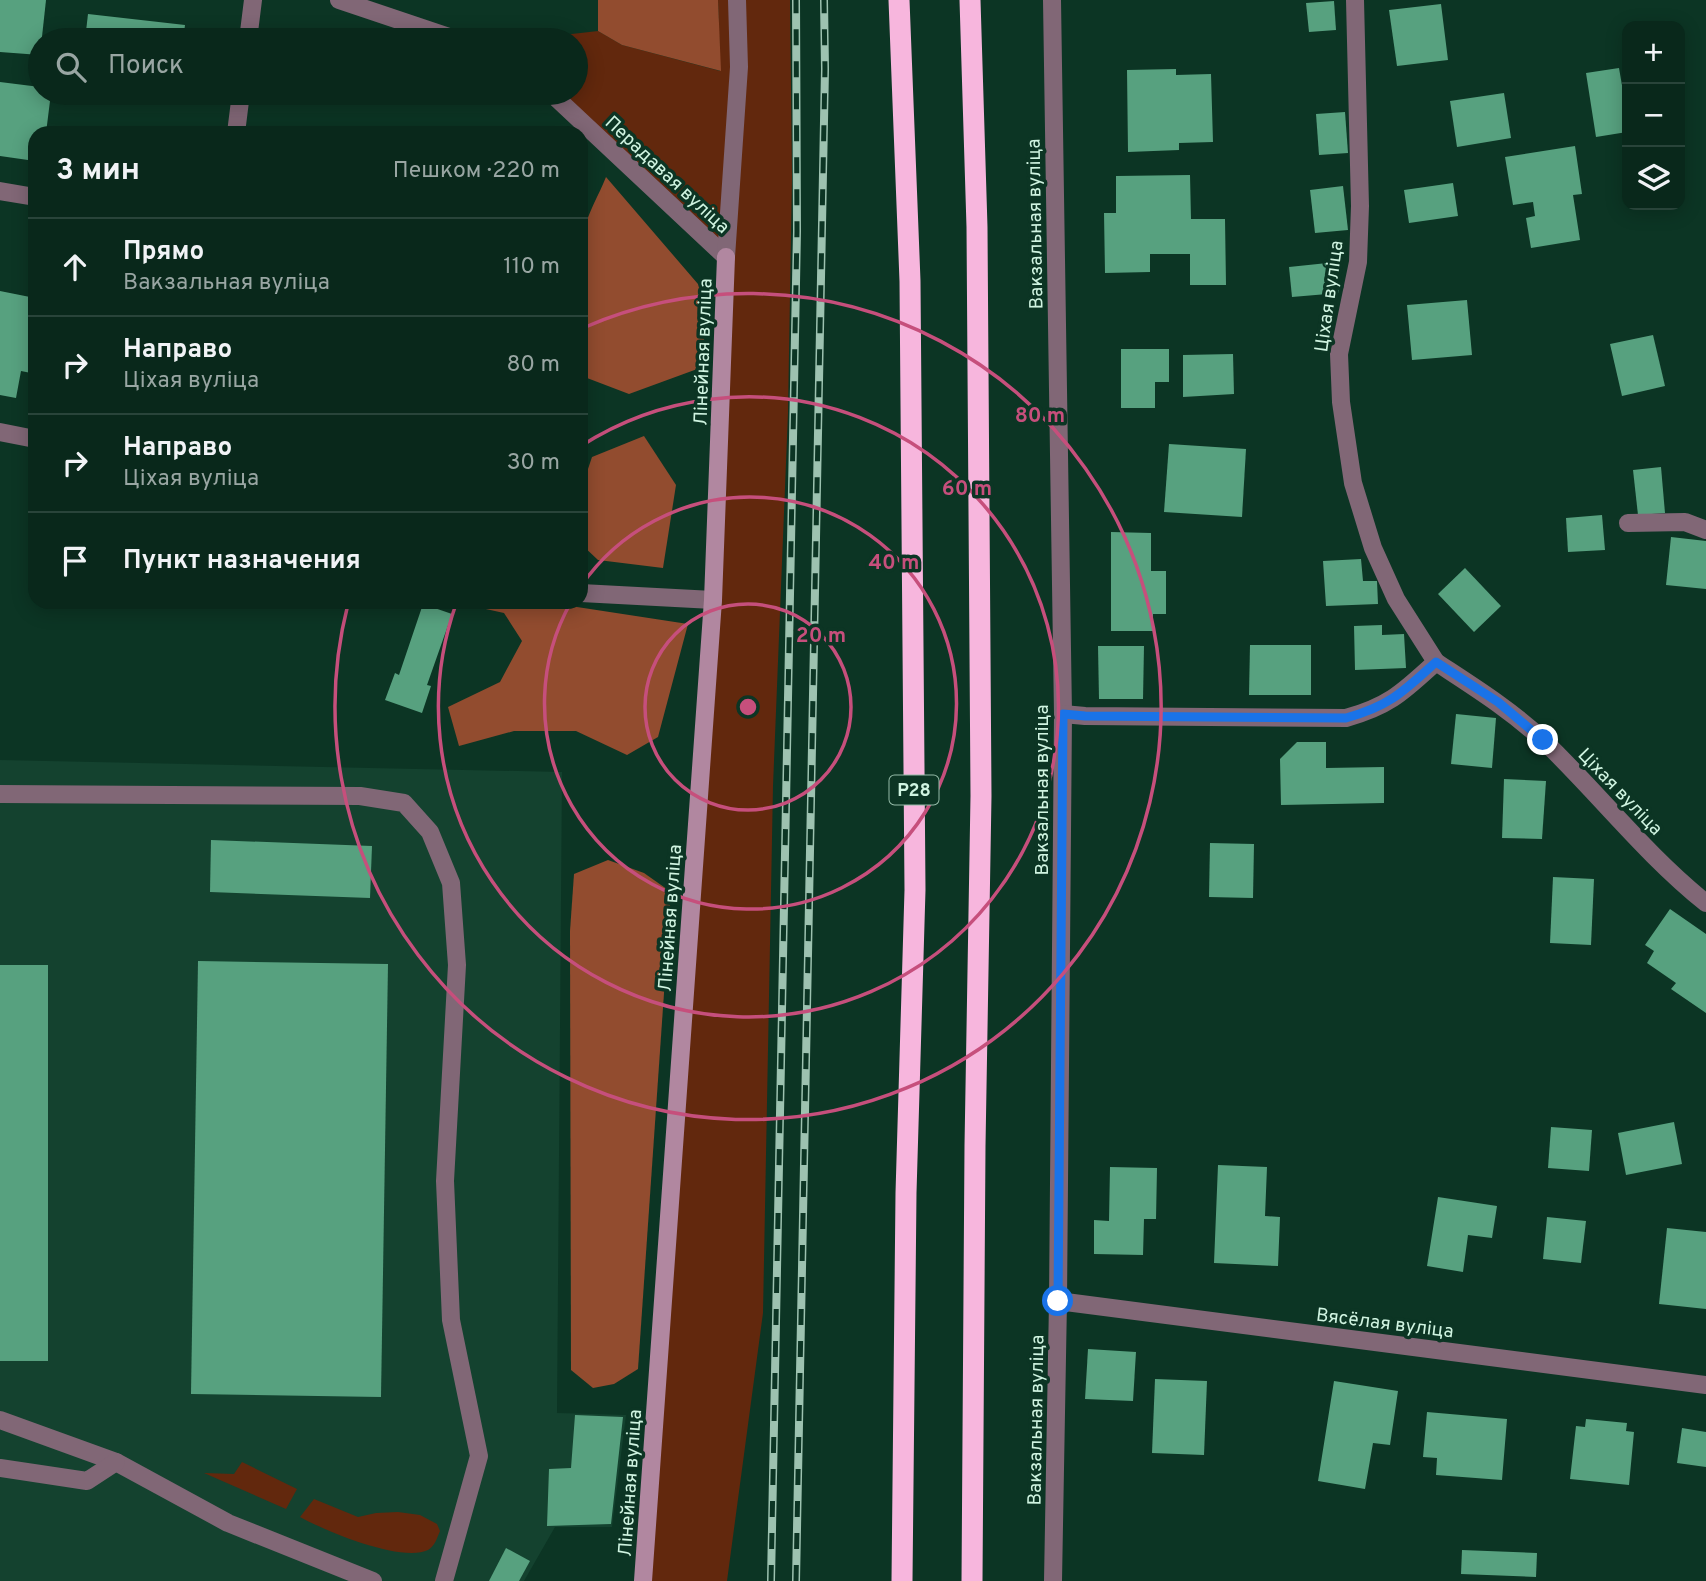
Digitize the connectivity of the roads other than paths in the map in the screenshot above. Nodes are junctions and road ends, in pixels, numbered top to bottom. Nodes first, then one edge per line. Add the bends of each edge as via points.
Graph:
1 (253, 0) edge
2 (339, 0) edge
3 (737, 0) edge
4 (899, 0) edge
5 (970, 0) edge
6 (1052, 0) edge
7 (1355, 0) edge
8 (250, 28) edge
9 (422, 28) edge
10 (240, 105) edge
11 (564, 105) edge
12 (237, 126) edge
13 (586, 126) edge
14 (588, 128) edge
15 (0, 191) edge
16 (28, 196) edge
17 (726, 257) junction
18 (0, 432) edge
19 (28, 438) edge
20 (1628, 523) dead end
21 (1706, 530) edge
22 (588, 593) edge
23 (713, 600) junction
24 (1436, 662) junction
25 (1063, 714) junction
26 (0, 794) edge
27 (1706, 902) edge
28 (1058, 1301) junction
29 (1706, 1385) edge
30 (0, 1420) edge
31 (116, 1462) junction
32 (0, 1468) edge
33 (373, 1581) edge
34 (444, 1581) edge
35 (643, 1581) edge
36 (902, 1581) edge
37 (972, 1581) edge
38 (1053, 1581) edge

1 - 8 street
2 - 9 street
3 - 17 street via 739,67
4 - 36 highway, Р28 via 910,281 915,890
5 - 37 highway via 977,227 981,782
6 - 25 street, Вакзальная вуліца
7 - 24 street, Ціхая вуліца via 1360,217 1358,262 1339,354 1341,402 1353,483 1373,548 1396,599
10 - 12 street
11 - 13 street, Перадавая вуліца
14 - 17 street, Перадавая вуліца
15 - 16 street
17 - 23 street, Лінейная вуліца
18 - 19 street
20 - 21 street via 1685,522
22 - 23 street
23 - 35 street, Лінейная вуліца
24 - 25 street via 1398,696 1373,711 1346,718
24 - 27 street, Ціхая вуліца via 1498,702 1543,740
25 - 28 street, Вакзальная вуліца
26 - 34 street via 360,796 404,803 430,832 451,883 457,965 445,1181 451,1320 479,1456
28 - 29 street, Вясёлая вуліца
28 - 38 street, Вакзальная вуліца
30 - 31 street
31 - 32 street via 86,1481
31 - 33 street via 228,1523

